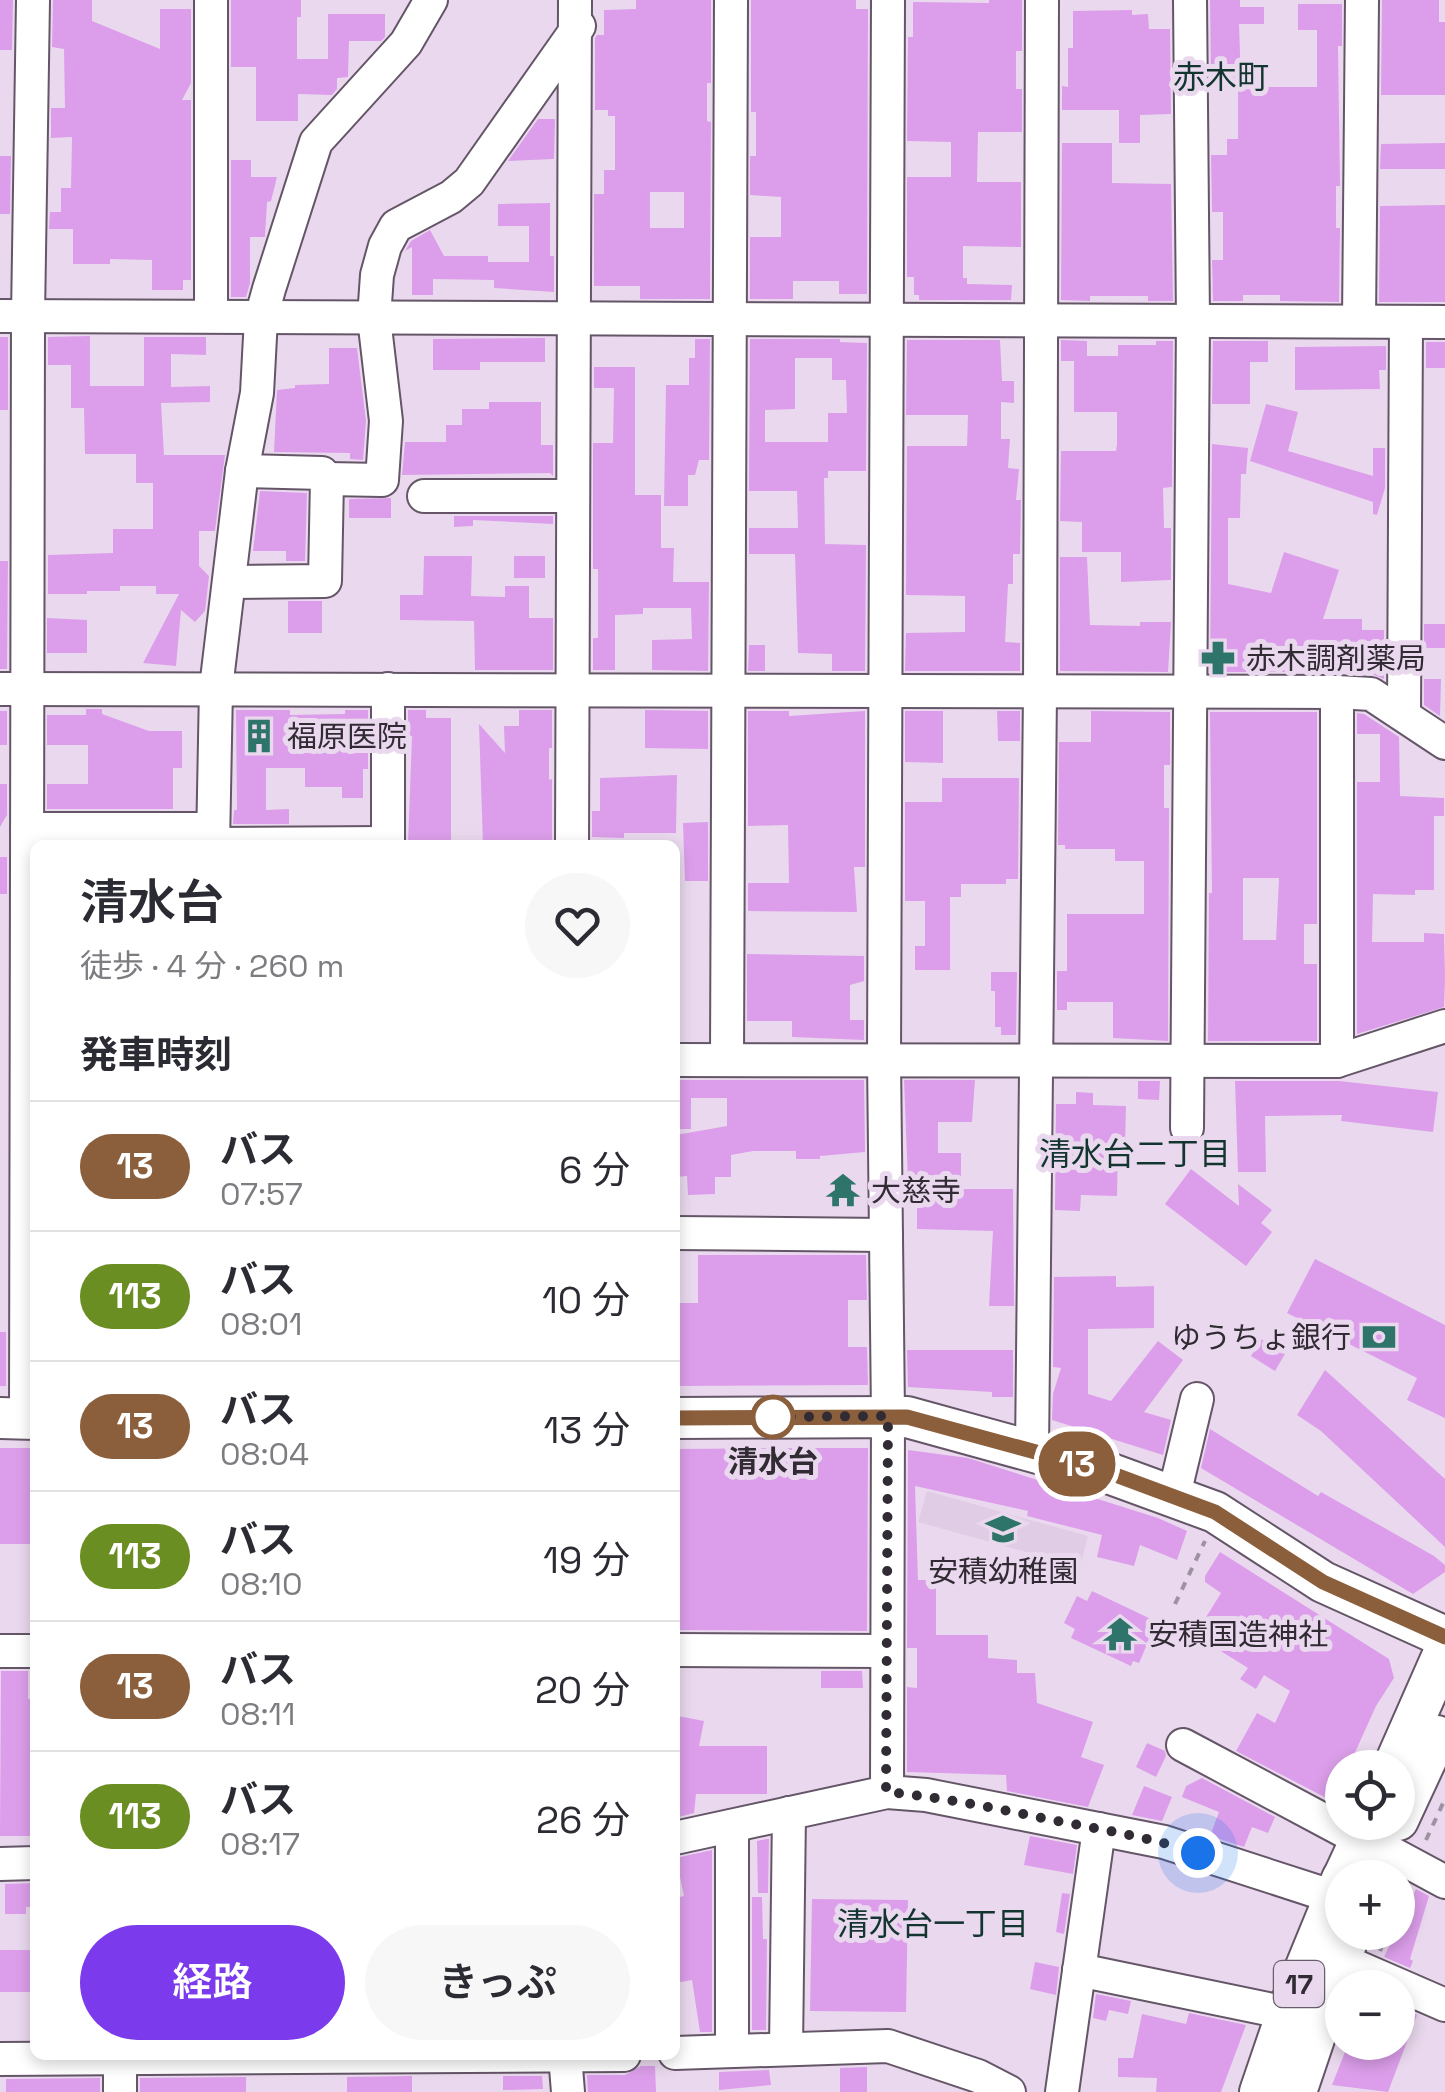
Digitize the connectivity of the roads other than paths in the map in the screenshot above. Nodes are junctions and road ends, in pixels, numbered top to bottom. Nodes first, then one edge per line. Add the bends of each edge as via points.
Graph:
1 (32, 0) edge
2 (211, 0) edge
3 (431, 0) edge
4 (598, 0) edge
5 (731, 0) edge
6 (888, 0) edge
7 (1042, 0) edge
8 (1190, 0) edge
9 (1362, 0) edge
10 (575, 16) edge
11 (15, 120) edge
12 (14, 316) edge
13 (212, 316) junction
14 (261, 318) junction
15 (374, 318) junction
16 (574, 320) junction
17 (729, 320) junction
18 (1193, 320) junction
19 (887, 321) junction
20 (1040, 321) junction
21 (1359, 321) junction
22 (1406, 322) junction
23 (1445, 322) edge
24 (242, 471) junction
25 (327, 479) junction
26 (424, 496) dead end
27 (573, 496) junction
28 (229, 582) junction
29 (216, 688) junction
30 (14, 689) edge
31 (388, 689) junction
32 (572, 689) junction
33 (728, 691) junction
34 (887, 692) junction
35 (1337, 692) junction
36 (1190, 693) junction
37 (1040, 694) junction
38 (1404, 714) junction
39 (1445, 742) edge
40 (26, 829) junction
41 (213, 839) edge
42 (248, 840) edge
43 (388, 840) edge
44 (572, 840) edge
45 (13, 979) edge
46 (1445, 1026) edge
47 (20, 1059) edge
48 (884, 1059) junction
49 (680, 1060) edge
50 (728, 1060) junction
51 (1037, 1060) junction
52 (1188, 1062) junction
53 (1337, 1062) junction
54 (1187, 1128) dead end
55 (680, 1233) edge
56 (886, 1235) junction
57 (1197, 1399) dead end
58 (888, 1416) junction
59 (20, 1418) edge
60 (680, 1418) edge
61 (1032, 1451) junction
62 (1174, 1495) junction
63 (1445, 1637) edge
64 (0, 1650) edge
65 (680, 1650) edge
66 (1445, 1650) edge
67 (30, 1651) edge
68 (887, 1651) junction
69 (1445, 1719) edge
70 (1183, 1745) dead end
71 (1401, 1750) edge
72 (1415, 1774) edge
73 (886, 1792) junction
74 (1325, 1813) edge
75 (789, 1814) junction
76 (732, 1826) junction
77 (1099, 1829) junction
78 (680, 1837) edge
79 (1382, 1840) edge
80 (0, 1864) edge
81 (30, 1864) edge
82 (1445, 1882) edge
83 (1325, 1903) edge
84 (1325, 1940) edge
85 (1331, 1950) edge
86 (1385, 1950) edge
87 (1080, 1970) junction
88 (1445, 2005) edge
89 (1287, 2013) junction
90 (786, 2049) junction
91 (732, 2051) junction
92 (680, 2053) edge
93 (0, 2058) edge
94 (30, 2058) edge
95 (120, 2060) edge
96 (565, 2060) edge
97 (120, 2092) edge
98 (568, 2092) edge
99 (1009, 2092) edge
100 (1062, 2092) edge
101 (1260, 2092) edge
102 (1296, 2092) edge

1 - 11 street
2 - 13 street
3 - 14 street via 406,43 316,142
4 - 10 street
5 - 17 street
6 - 19 street
7 - 20 street
8 - 18 street
9 - 21 street
10 - 15 street via 469,182 396,226 376,276
10 - 16 street
11 - 12 street
12 - 13 street
12 - 30 street
13 - 14 street
14 - 15 street
14 - 24 street via 257,393
15 - 16 street
15 - 25 street via 386,421 382,480
16 - 17 street
16 - 27 street
17 - 19 street
17 - 33 street
18 - 20 street
18 - 21 street
18 - 36 street
19 - 20 street
19 - 34 street
20 - 37 street
21 - 22 street
22 - 23 street
22 - 38 street
24 - 25 street via 322,473
24 - 28 street
25 - 28 street via 325,581
26 - 27 street
27 - 32 street
28 - 29 street
29 - 30 street
29 - 31 street
29 - 41 street
30 - 40 street
31 - 32 street
31 - 43 street
32 - 33 street
32 - 44 street
33 - 34 street
33 - 50 street
34 - 37 street
34 - 48 street
35 - 36 street
35 - 38 street via 1371,694
35 - 53 street
36 - 37 street
36 - 52 street
37 - 51 street
38 - 39 street
40 - 41 street
40 - 45 street
41 - 42 street
45 - 47 street
46 - 53 street
47 - 59 street
48 - 50 street
48 - 51 street
48 - 56 street
49 - 50 street
51 - 52 street
51 - 61 street
52 - 53 street
52 - 54 street
55 - 56 street
56 - 58 street
57 - 62 street
58 - 60 main road
58 - 61 main road
58 - 68 street
61 - 62 main road
62 - 63 main road via 1215,1512 1323,1582
64 - 67 street
65 - 68 street
66 - 71 main road
68 - 73 street
69 - 72 main road, 17
70 - 74 street
73 - 75 street
73 - 77 street
75 - 76 street
75 - 90 street
76 - 78 street
76 - 91 street
77 - 83 street via 1164,1842
77 - 87 street
79 - 82 street
80 - 81 street
84 - 89 main road, 17
85 - 102 main road, 17
86 - 88 street
87 - 89 street
87 - 100 street
89 - 101 main road, 17
90 - 91 street
90 - 99 street via 888,2046
91 - 92 street
93 - 94 street
95 - 97 street
96 - 98 street

